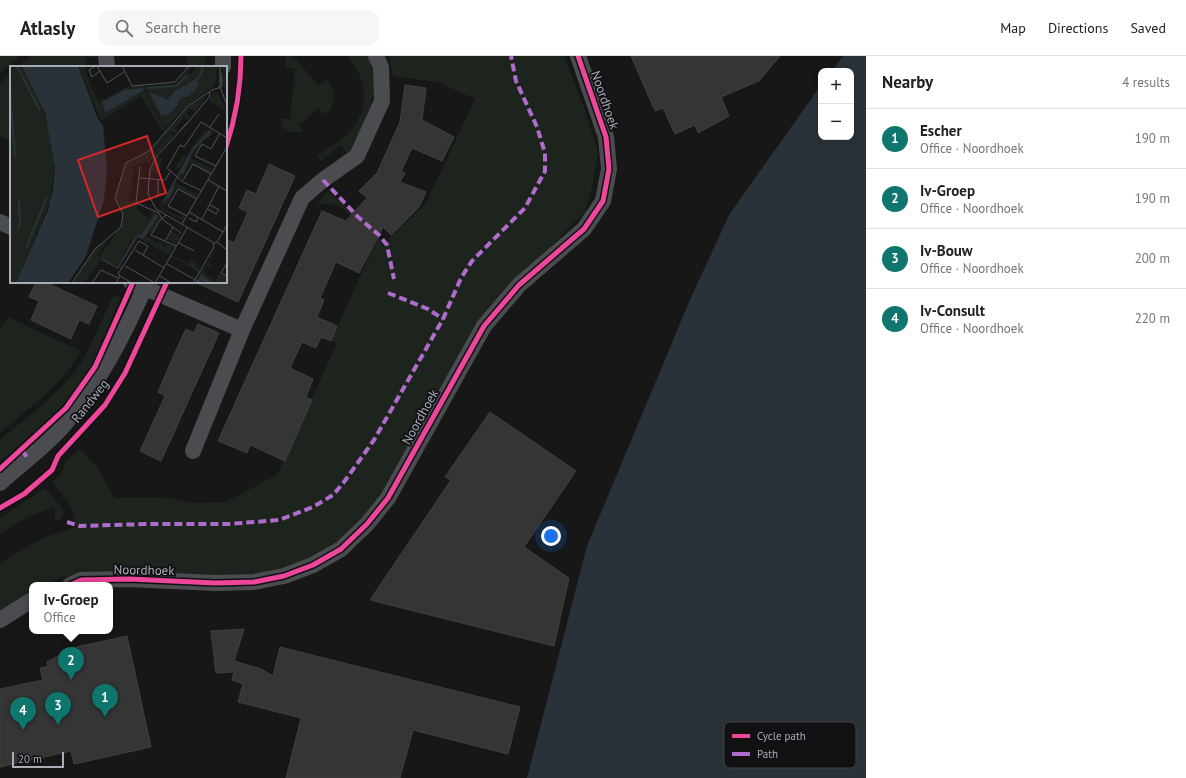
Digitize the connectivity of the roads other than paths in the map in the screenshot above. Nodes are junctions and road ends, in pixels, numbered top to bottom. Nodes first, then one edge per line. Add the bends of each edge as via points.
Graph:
1 (106, 56) edge
2 (223, 56) edge
3 (376, 56) edge
4 (578, 56) edge
5 (107, 66) edge
6 (224, 66) edge
7 (0, 222) edge
8 (10, 227) edge
9 (141, 284) edge
10 (242, 330) junction
11 (193, 451) dead end
12 (0, 482) edge
13 (77, 582) edge
14 (29, 602) edge
15 (0, 620) edge

1 - 5 street
2 - 6 street
3 - 10 street via 381,67 382,101 357,156 302,198
4 - 13 street, Noordhoek via 606,137 609,169 603,201 584,229 519,285 484,326 388,498 367,524 341,549 313,565 284,576 254,582 129,579
7 - 8 street
9 - 10 street
9 - 12 street, Randweg via 119,343 92,388 63,426
10 - 11 street
14 - 15 street

